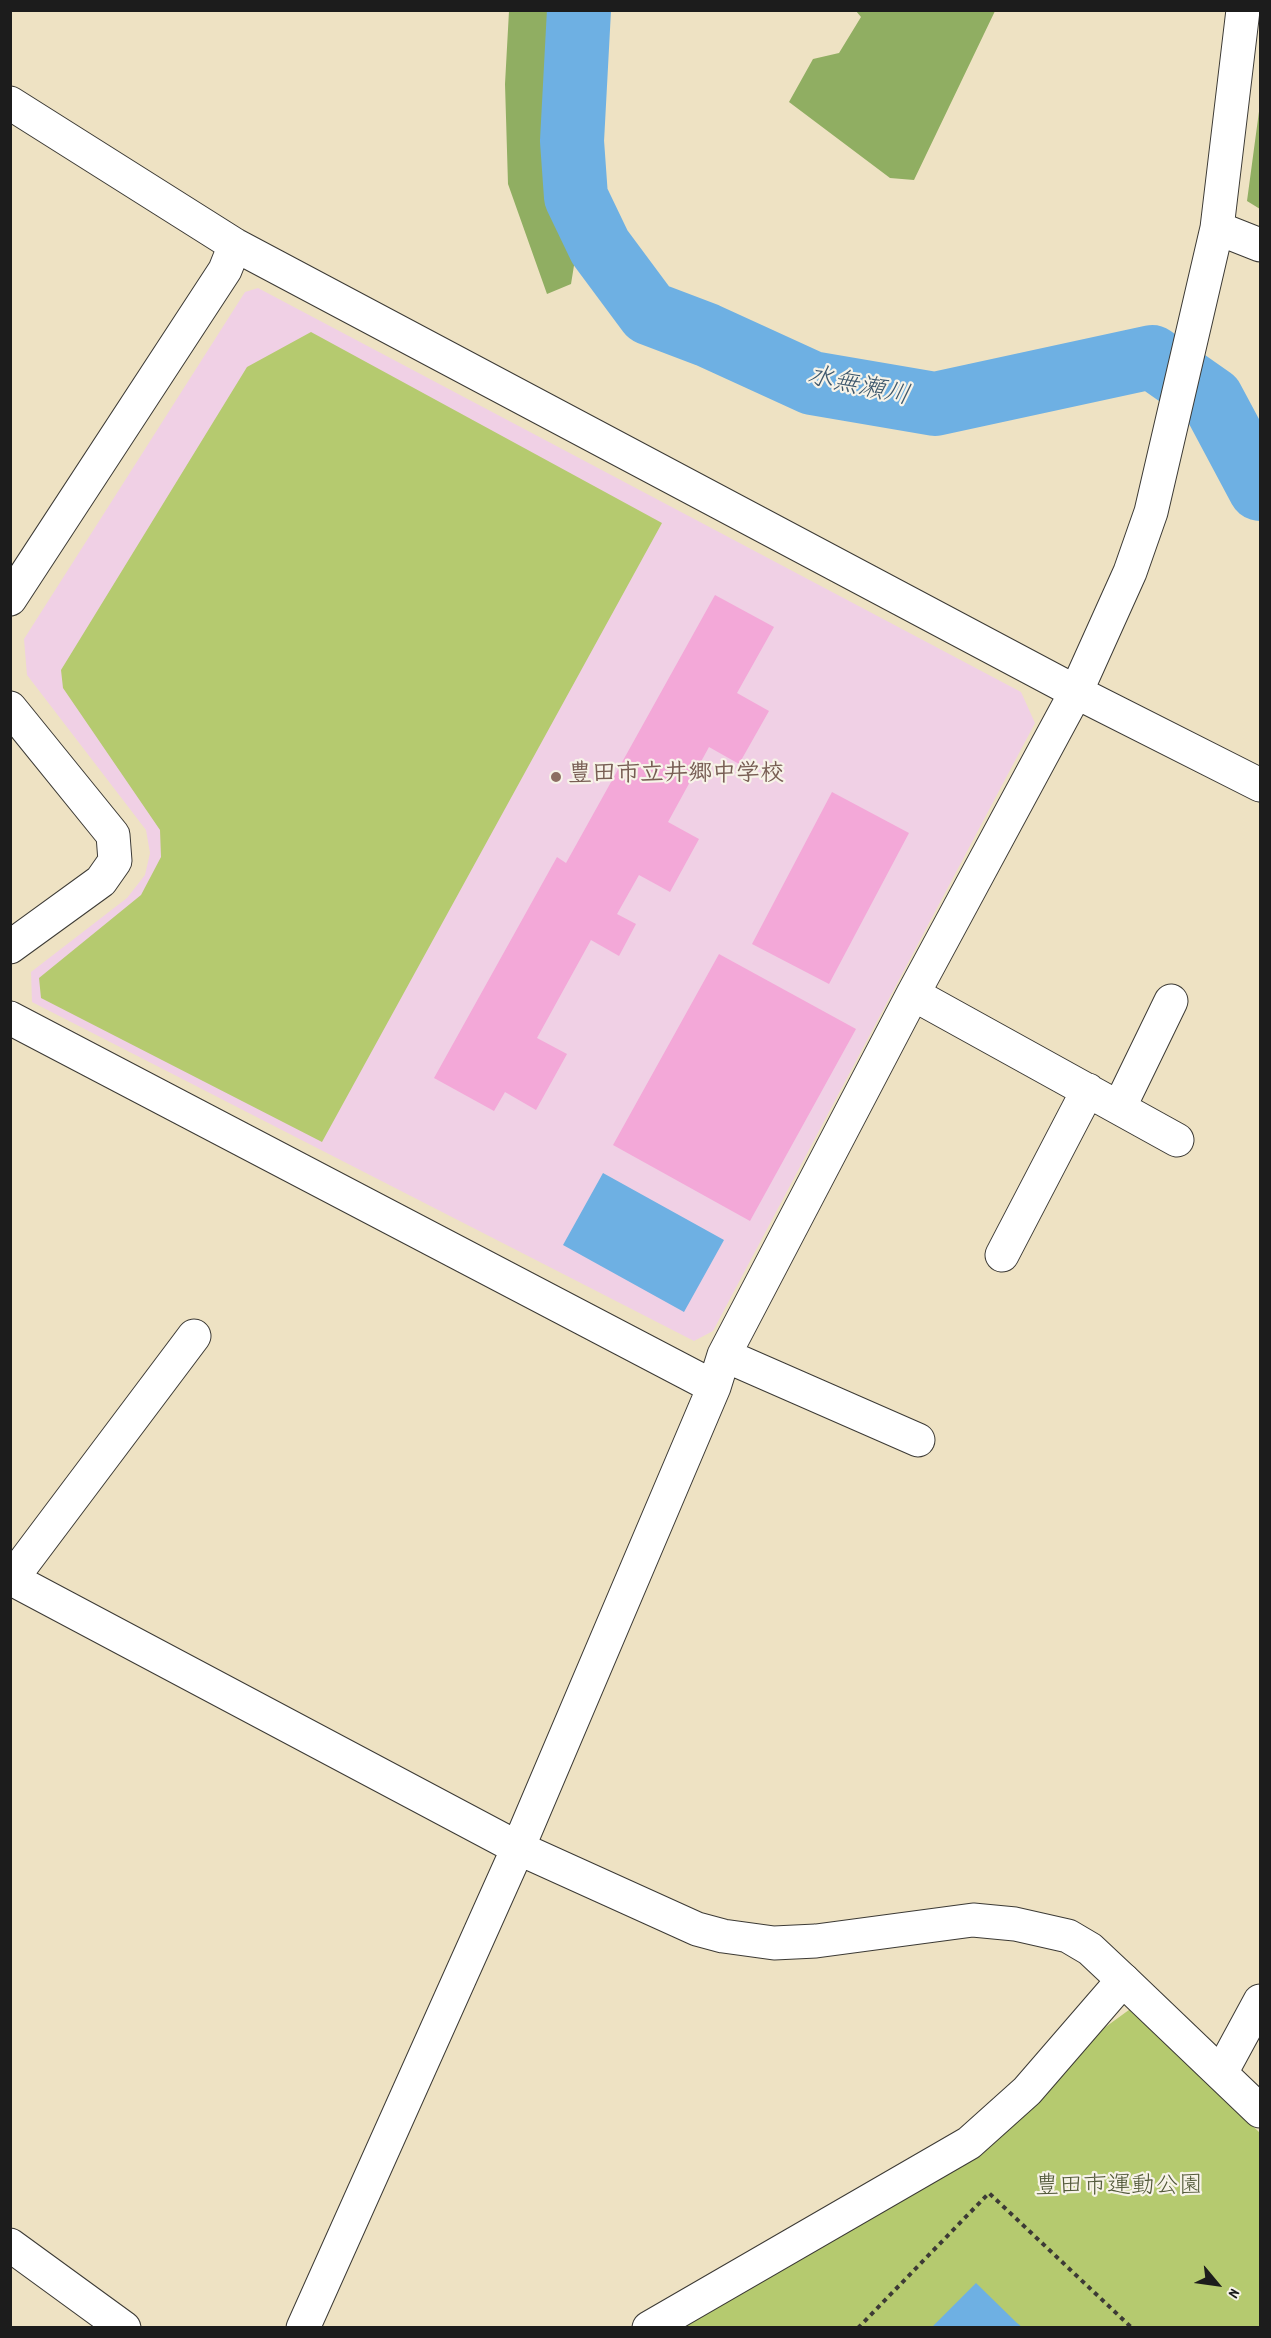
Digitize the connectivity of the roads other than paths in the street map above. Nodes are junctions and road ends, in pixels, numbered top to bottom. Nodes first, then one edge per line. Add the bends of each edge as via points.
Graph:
1 (1243, 10) edge
2 (10, 103) edge
3 (1217, 228) junction
4 (235, 245) junction
5 (1260, 245) edge
6 (10, 599) edge
7 (1076, 692) junction
8 (10, 708) edge
9 (1260, 785) edge
10 (10, 948) edge
11 (914, 994) junction
12 (1171, 1001) dead end
13 (10, 1018) edge
14 (1088, 1090) junction
15 (1120, 1106) junction
16 (1177, 1140) dead end
17 (1002, 1255) dead end
18 (194, 1336) dead end
19 (724, 1355) junction
20 (714, 1387) junction
21 (918, 1440) dead end
22 (11, 1579) edge
23 (518, 1848) junction
24 (1123, 1980) junction
25 (1260, 2001) edge
26 (1221, 2073) junction
27 (1260, 2111) edge
28 (10, 2245) edge
29 (124, 2328) edge
30 (303, 2328) edge
31 (649, 2328) edge

1 - 3 street
2 - 4 street
3 - 5 street
3 - 7 street via 1151,512 1130,572
4 - 6 street via 225,270
4 - 7 street
7 - 9 street
7 - 11 street
8 - 10 street via 113,835 115,861 101,881
11 - 14 street
11 - 19 street
12 - 15 street
13 - 20 street
14 - 15 street
14 - 17 street
15 - 16 street
18 - 22 street
19 - 20 street
19 - 21 street
20 - 23 street
22 - 23 street
23 - 24 street via 673,1919 723,1936 795,1942 974,1920 1015,1924 1068,1936 1090,1949
23 - 30 street
24 - 26 street
24 - 31 street via 1027,2091 969,2143
25 - 26 street
26 - 27 street
28 - 29 street

